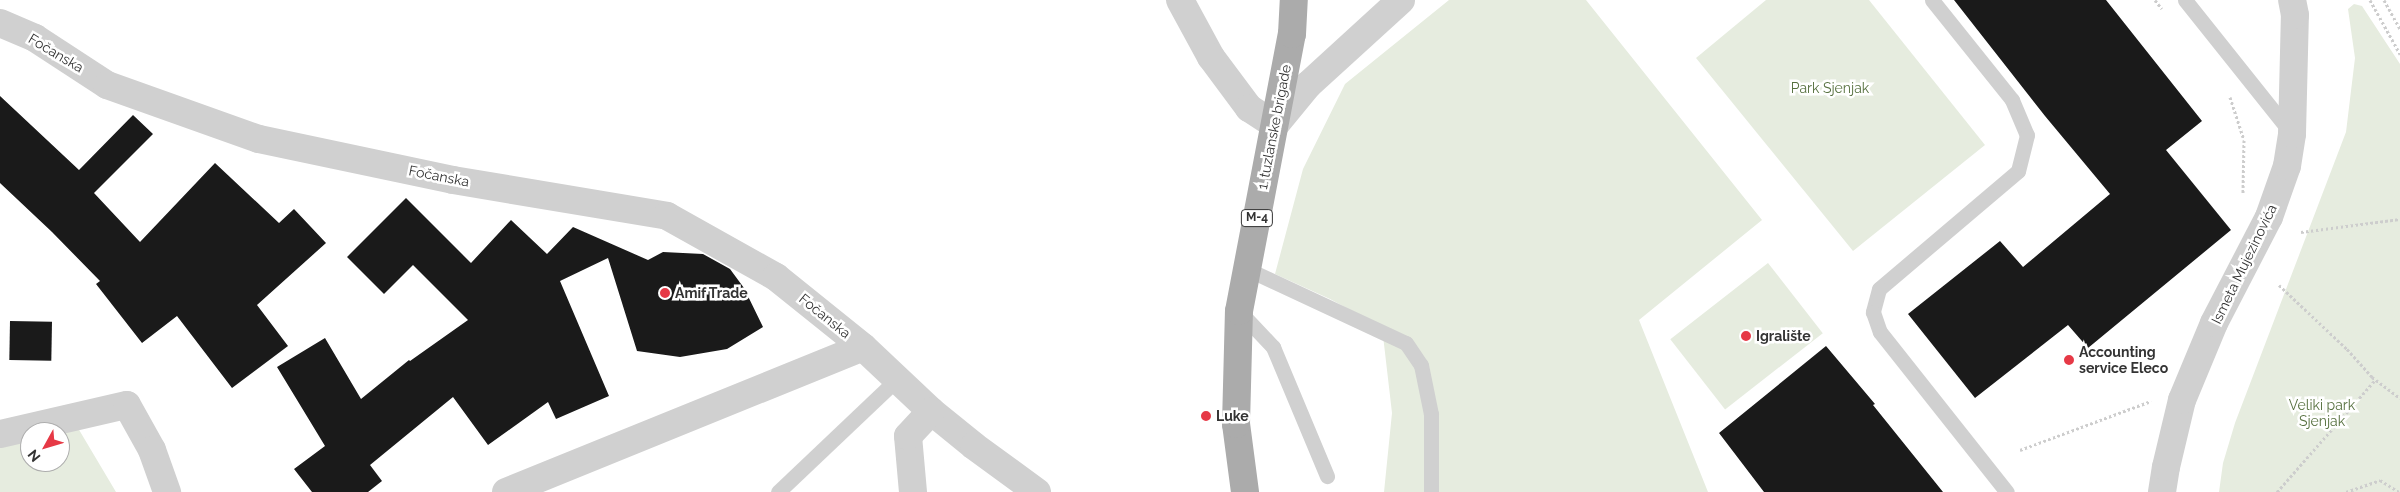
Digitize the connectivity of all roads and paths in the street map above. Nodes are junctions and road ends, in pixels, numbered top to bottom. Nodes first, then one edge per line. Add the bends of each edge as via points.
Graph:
1 (1180, 0) edge
2 (1294, 0) edge
3 (1401, 0) edge
4 (1932, 0) edge
5 (2156, 0) edge
6 (2185, 0) edge
7 (2292, 0) edge
8 (2370, 0) edge
9 (2384, 0) edge
10 (2168, 16) dead end
11 (0, 23) edge
12 (2400, 28) edge
13 (2400, 54) edge
14 (2229, 94) dead end
15 (1275, 125) junction
16 (2292, 134) junction
17 (2242, 199) dead end
18 (2400, 219) edge
19 (2301, 232) dead end
20 (1247, 269) junction
21 (2279, 285) dead end
22 (1240, 311) junction
23 (863, 347) junction
24 (896, 380) junction
25 (2375, 380) junction
26 (2400, 398) edge
27 (2155, 400) dead end
28 (931, 411) junction
29 (0, 434) edge
30 (2020, 450) dead end
31 (1327, 476) dead end
32 (167, 492) edge
33 (506, 492) edge
34 (778, 492) edge
35 (913, 492) edge
36 (1037, 492) edge
37 (1245, 492) edge
38 (1431, 492) edge
39 (2008, 492) edge
40 (2162, 492) edge
41 (2276, 492) edge
42 (2346, 492) edge
43 (2399, 492) edge

1 - 15 street via 1211,57 1249,108
2 - 15 main road, 1. tuzlanske brigade / M-4 via 1292,34
3 - 15 street via 1308,85
4 - 39 lane via 2012,100 2027,135 2018,171 1879,289 1873,312 1880,332
5 - 10 path
6 - 16 lane
7 - 16 street, Ismeta Mujezinovića via 2295,15
8 - 13 path
9 - 12 path
11 - 23 street, Fočanska via 35,38 107,84 259,139 453,180 667,216 776,277
14 - 17 path via 2244,140
15 - 20 main road, 1. tuzlanske brigade / M-4
16 - 40 street, Ismeta Mujezinovića via 2287,166 2269,217 2214,323 2182,400
18 - 19 path
20 - 22 main road, 1. tuzlanske brigade / M-4
20 - 38 lane via 1406,343 1422,365 1432,414
21 - 25 path
22 - 31 lane via 1273,347
22 - 37 main road, 1. tuzlanske brigade / M-4 via 1236,424
23 - 24 street, Fočanska
23 - 33 street, Fočanska
24 - 28 street, Fočanska
24 - 34 lane
25 - 26 path
25 - 41 path
27 - 30 path
28 - 35 street via 908,436
28 - 36 street, Fočanska
29 - 32 street via 127,405 152,450
42 - 43 path via 2380,480

